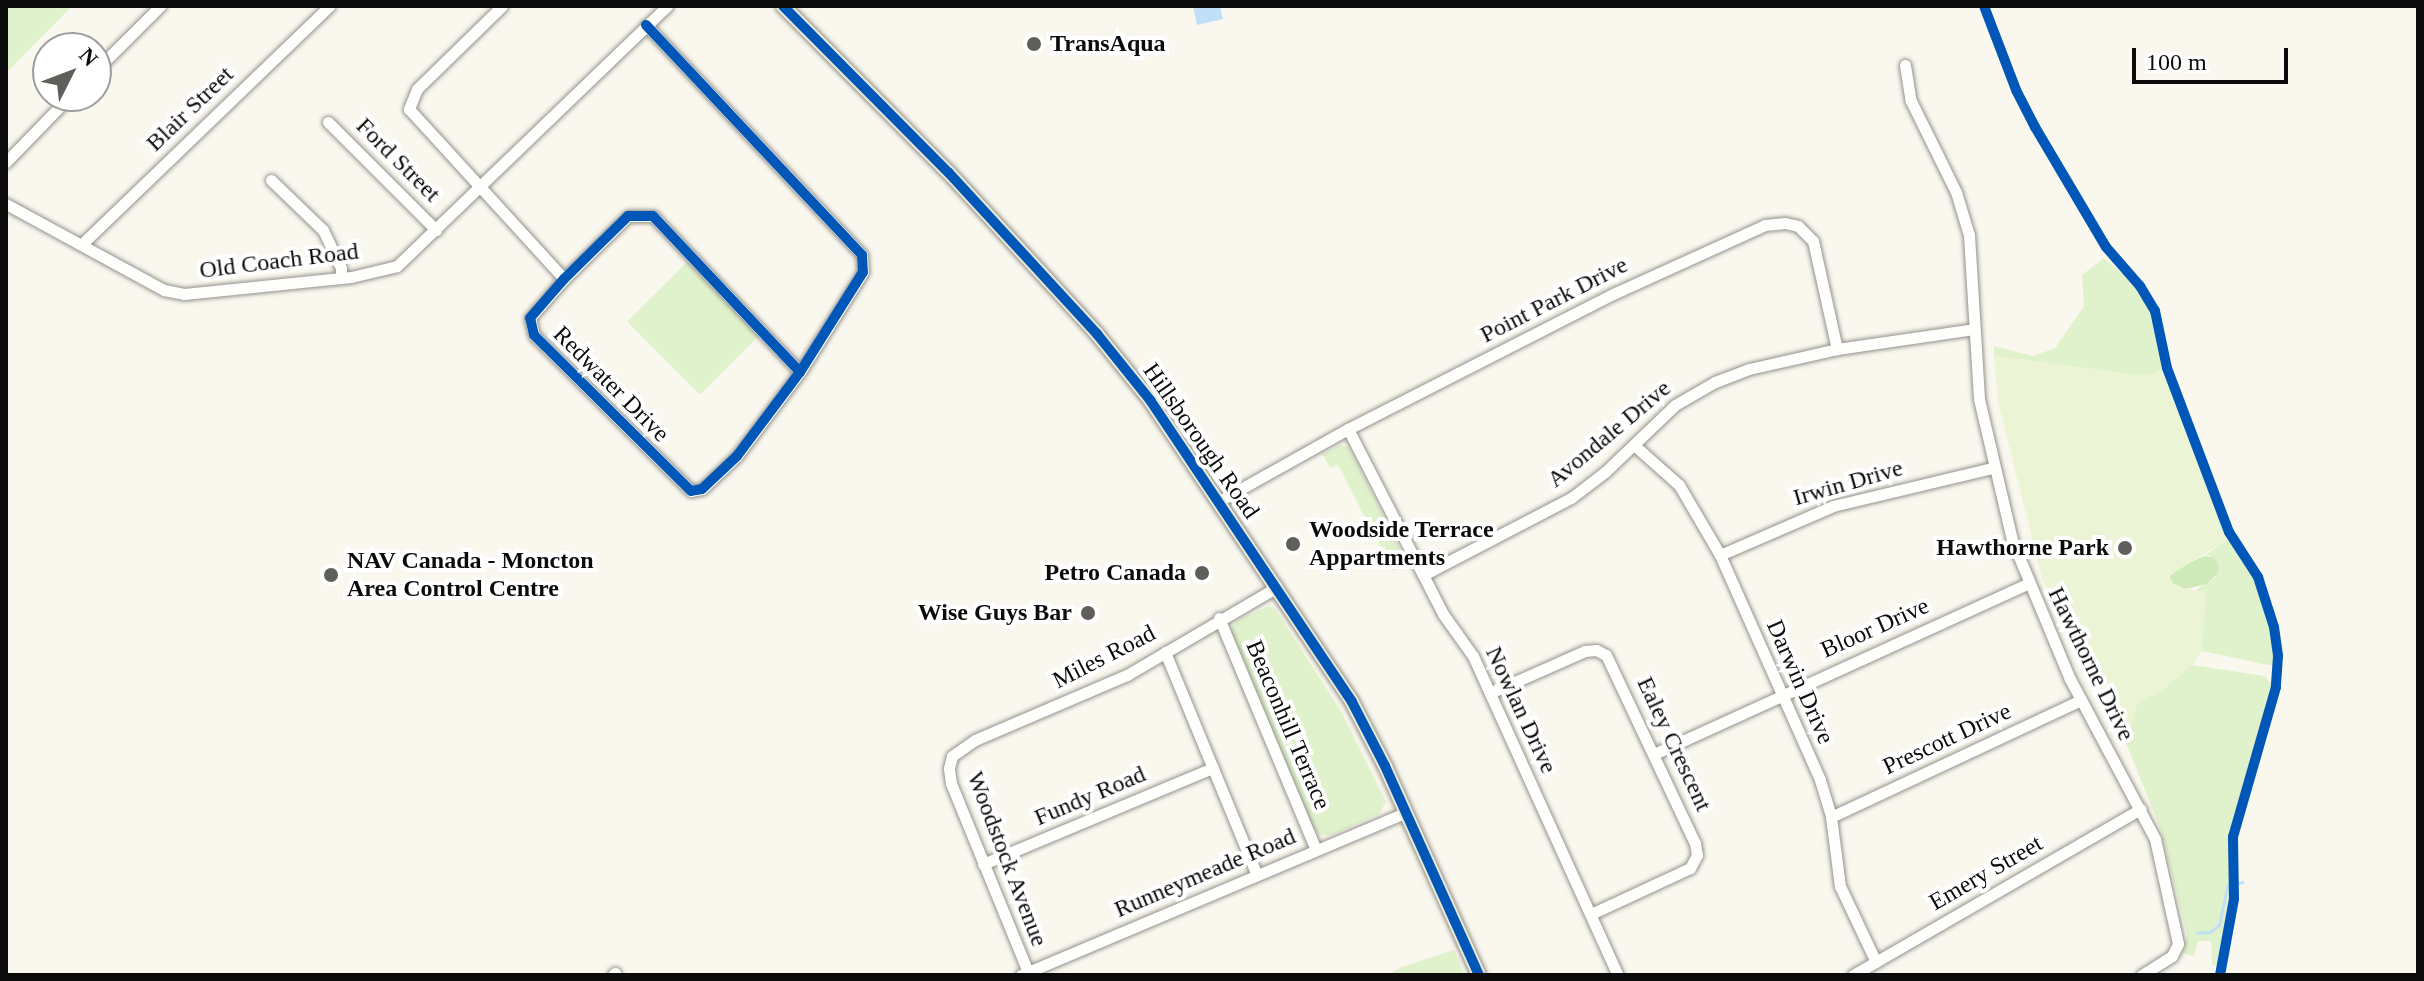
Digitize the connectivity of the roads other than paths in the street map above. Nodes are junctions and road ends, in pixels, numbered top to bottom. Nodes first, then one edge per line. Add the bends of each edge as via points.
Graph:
1 (160, 6) edge
2 (329, 6) edge
3 (502, 6) edge
4 (667, 6) edge
5 (783, 6) edge
6 (646, 25) junction
7 (112, 54) edge
8 (1905, 65) dead end
9 (54, 112) edge
10 (328, 122) dead end
11 (6, 162) edge
12 (271, 180) dead end
13 (480, 186) junction
14 (6, 204) edge
15 (436, 230) junction
16 (82, 244) junction
17 (341, 277) junction
18 (564, 279) junction
19 (1974, 329) junction
20 (1837, 349) junction
21 (800, 372) junction
22 (1348, 429) junction
23 (1634, 445) junction
24 (1993, 468) junction
25 (1219, 501) junction
26 (1720, 555) junction
27 (1423, 575) junction
28 (2027, 584) junction
29 (1277, 587) junction
30 (1219, 618) junction
31 (1165, 652) junction
32 (1490, 693) junction
33 (1782, 695) junction
34 (2081, 700) junction
35 (1654, 754) junction
36 (949, 761) joint
37 (1213, 768) junction
38 (2141, 809) junction
39 (1406, 812) junction
40 (1831, 817) junction
41 (1316, 850) junction
42 (983, 864) junction
43 (1257, 875) junction
44 (1591, 914) junction
45 (1876, 962) junction
46 (1024, 974) edge
47 (1479, 975) edge
48 (1618, 975) edge
49 (1853, 975) edge
50 (2142, 975) edge

1 - 7 street
2 - 16 street, Blair Street
3 - 13 street, Ford Street via 410,99 412,116
4 - 6 street, Old Coach Road
5 - 25 main road, Hillsborough Road via 949,173 1097,334
6 - 13 street, Old Coach Road
6 - 21 street, Redwater Drive via 862,255 863,272
8 - 19 street, Hawthorne Drive via 1911,101 1965,217 1973,264
9 - 11 street
10 - 15 street, Ford Street
12 - 17 street via 323,230
13 - 15 street, Old Coach Road
13 - 18 street, Ford Street
14 - 16 street, Old Coach Road
15 - 17 street, Old Coach Road via 397,266
16 - 17 street, Old Coach Road via 164,290 184,294
18 - 21 street, Redwater Drive via 628,216 653,216
18 - 21 street, Redwater Drive via 530,318 534,335 691,491 702,489 737,456
19 - 20 street, Avondale Drive
19 - 24 street, Hawthorne Drive via 1979,399
20 - 22 street, Point Park Drive via 1813,241 1798,226 1776,223 1692,256
20 - 23 street, Avondale Drive via 1715,382 1675,405
22 - 25 street, Point Park Drive
22 - 27 street, Nowlan Drive
23 - 26 street, Darwin Drive via 1679,485
23 - 27 street, Avondale Drive via 1557,507
24 - 26 street, Irwin Drive via 1833,506
24 - 28 street, Hawthorne Drive
25 - 29 main road, Hillsborough Road
26 - 33 street, Darwin Drive
27 - 32 street, Nowlan Drive
28 - 33 street, Bloor Drive
28 - 34 street, Hawthorne Drive
29 - 30 street, Miles Road
29 - 39 main road, Hillsborough Road via 1352,702
30 - 31 street, Miles Road
30 - 41 street, Beaconhill Terrace
31 - 36 street, Miles Road via 1127,675 975,740
31 - 37 street
32 - 35 street, Ealey Crescent via 1585,651 1602,651
32 - 44 street, Nowlan Drive
33 - 35 street, Bloor Drive
33 - 40 street, Darwin Drive
34 - 38 street, Hawthorne Drive
34 - 40 street, Prescott Drive
35 - 44 street, Ealey Crescent via 1695,843 1696,861
36 - 42 street, Woodstock Avenue via 951,783
37 - 42 street, Fundy Road
37 - 43 street
38 - 45 street, Emery Street
38 - 50 street, Hawthorne Drive via 2155,839 2178,934 2175,953
39 - 41 street, Runneymeade Road
39 - 47 main road, Hillsborough Road
40 - 45 street, Darwin Drive via 1843,896
41 - 43 street, Runneymeade Road
42 - 46 street, Woodstock Avenue
43 - 46 street, Runneymeade Road
44 - 48 street, Nowlan Drive
45 - 49 street, Emery Street

